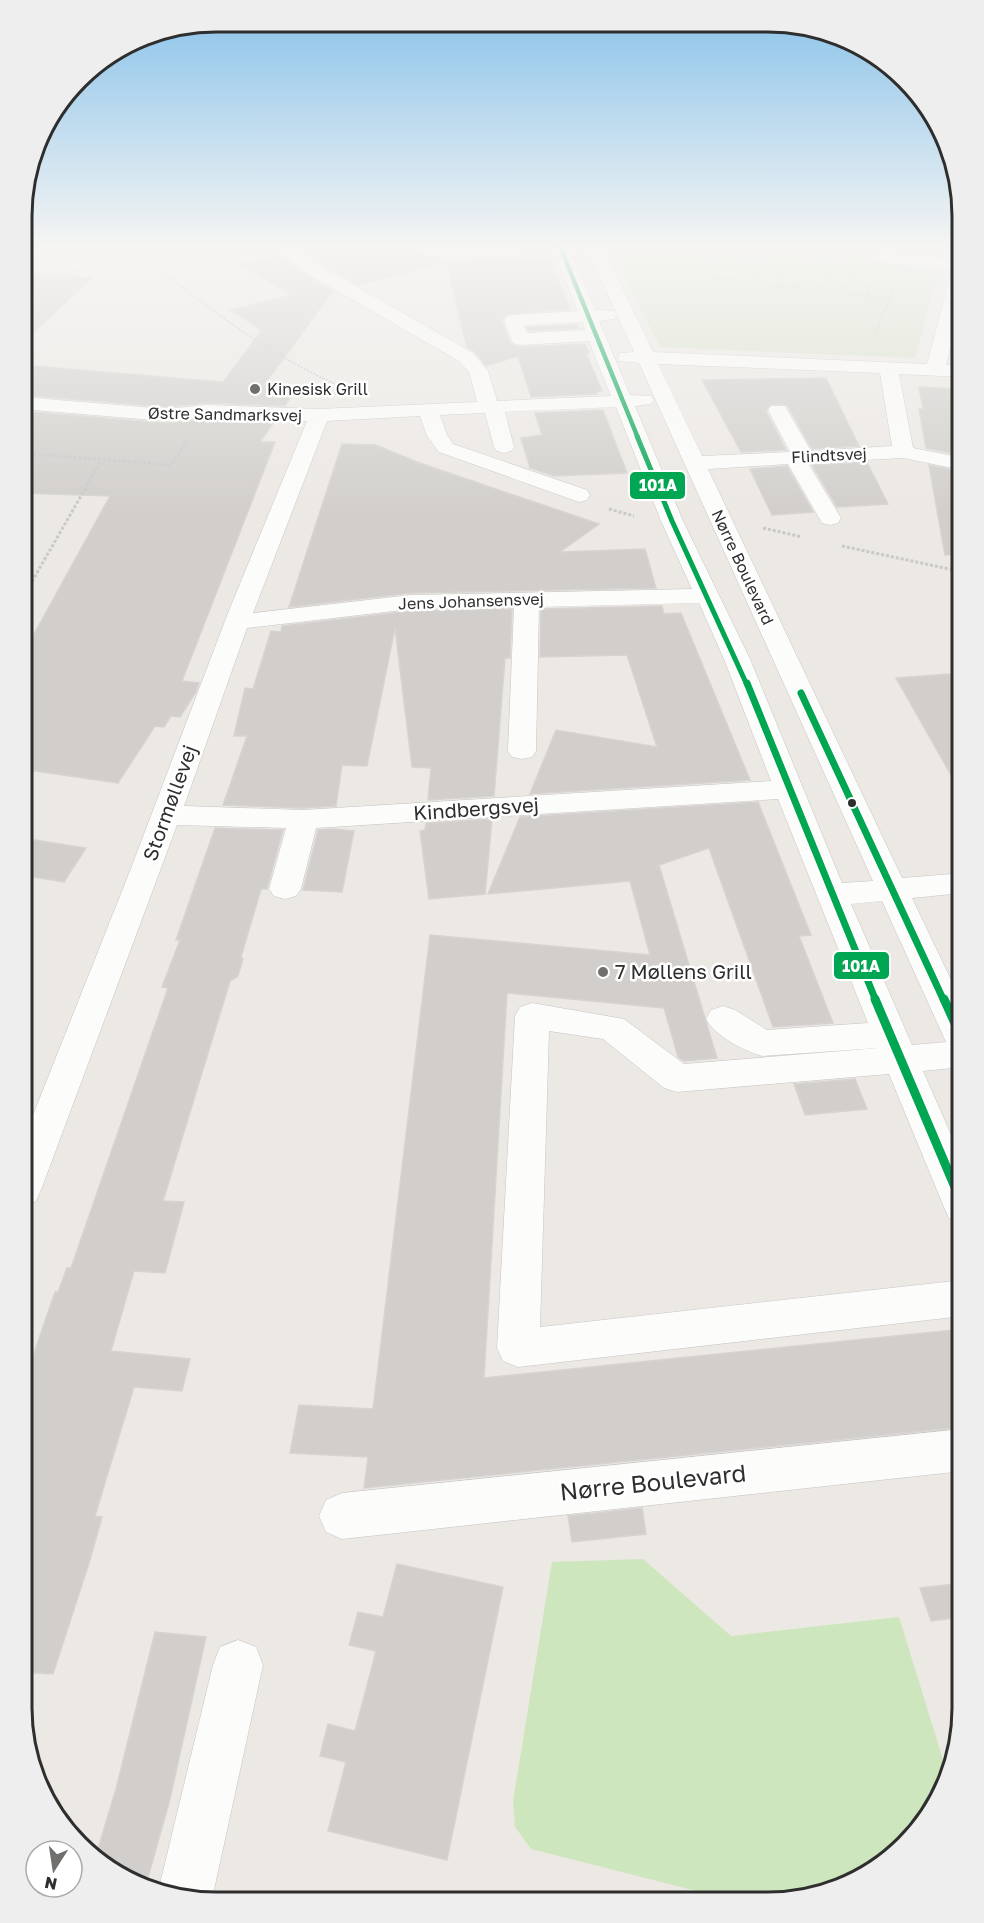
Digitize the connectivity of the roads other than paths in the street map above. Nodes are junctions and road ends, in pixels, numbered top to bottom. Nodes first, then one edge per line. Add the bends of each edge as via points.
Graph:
1 (425, 334) edge
2 (601, 334) edge
3 (634, 334) edge
4 (944, 334) edge
5 (598, 336) junction
6 (645, 356) junction
7 (888, 367) junction
8 (935, 369) junction
9 (952, 370) edge
10 (665, 400) junction
11 (624, 401) junction
12 (32, 404) edge
13 (491, 408) junction
14 (778, 410) dead end
15 (428, 411) junction
16 (319, 416) junction
17 (504, 447) dead end
18 (903, 452) junction
19 (798, 456) junction
20 (952, 462) edge
21 (694, 463) junction
22 (579, 495) road end
23 (830, 518) dead end
24 (706, 596) junction
25 (527, 598) junction
26 (237, 622) junction
27 (522, 751) dead end
28 (787, 789) junction
29 (165, 815) junction
30 (303, 819) junction
31 (952, 884) edge
32 (285, 889) dead end
33 (892, 890) junction
34 (831, 896) junction
35 (952, 1018) edge
36 (723, 1019) dead end
37 (895, 1046) junction
38 (952, 1053) edge
39 (32, 1164) edge
40 (952, 1181) edge
41 (952, 1299) edge
42 (952, 1451) edge
43 (342, 1516) dead end
44 (238, 1665) dead end
45 (186, 1889) edge

1 - 13 street via 466,357 478,371
2 - 5 street
3 - 6 street, Nørre Boulevard
4 - 8 street
5 - 6 street
5 - 11 street
6 - 7 street
6 - 10 street, Nørre Boulevard
7 - 8 street
7 - 18 street
8 - 9 street
10 - 11 street, Østre Sandmarksvej
10 - 21 street, Nørre Boulevard
11 - 13 street, Østre Sandmarksvej
11 - 24 street
12 - 16 street, Østre Sandmarksvej via 166,415 207,411
13 - 15 street, Østre Sandmarksvej
13 - 17 street
14 - 19 street
15 - 16 street, Østre Sandmarksvej
15 - 22 street via 446,448
16 - 26 street, Stormøllevej
18 - 19 street, Flindtsvej
18 - 20 street, Flindtsvej
19 - 21 street, Flindtsvej
19 - 23 street
21 - 33 street, Nørre Boulevard
24 - 25 street, Jens Johansensvej
24 - 28 street via 737,658
25 - 26 street, Jens Johansensvej via 411,602
25 - 27 street
26 - 29 street, Stormøllevej
28 - 30 street, Kindbergsvej
28 - 34 street
29 - 30 street, Kindbergsvej
29 - 39 street, Stormøllevej
30 - 32 street
31 - 33 street
33 - 34 street
33 - 35 street, Nørre Boulevard
34 - 37 street
36 - 37 street via 762,1043
37 - 38 street
37 - 40 street
37 - 41 street via 677,1078 612,1028 532,1016 518,1348
42 - 43 street, Nørre Boulevard
44 - 45 street

